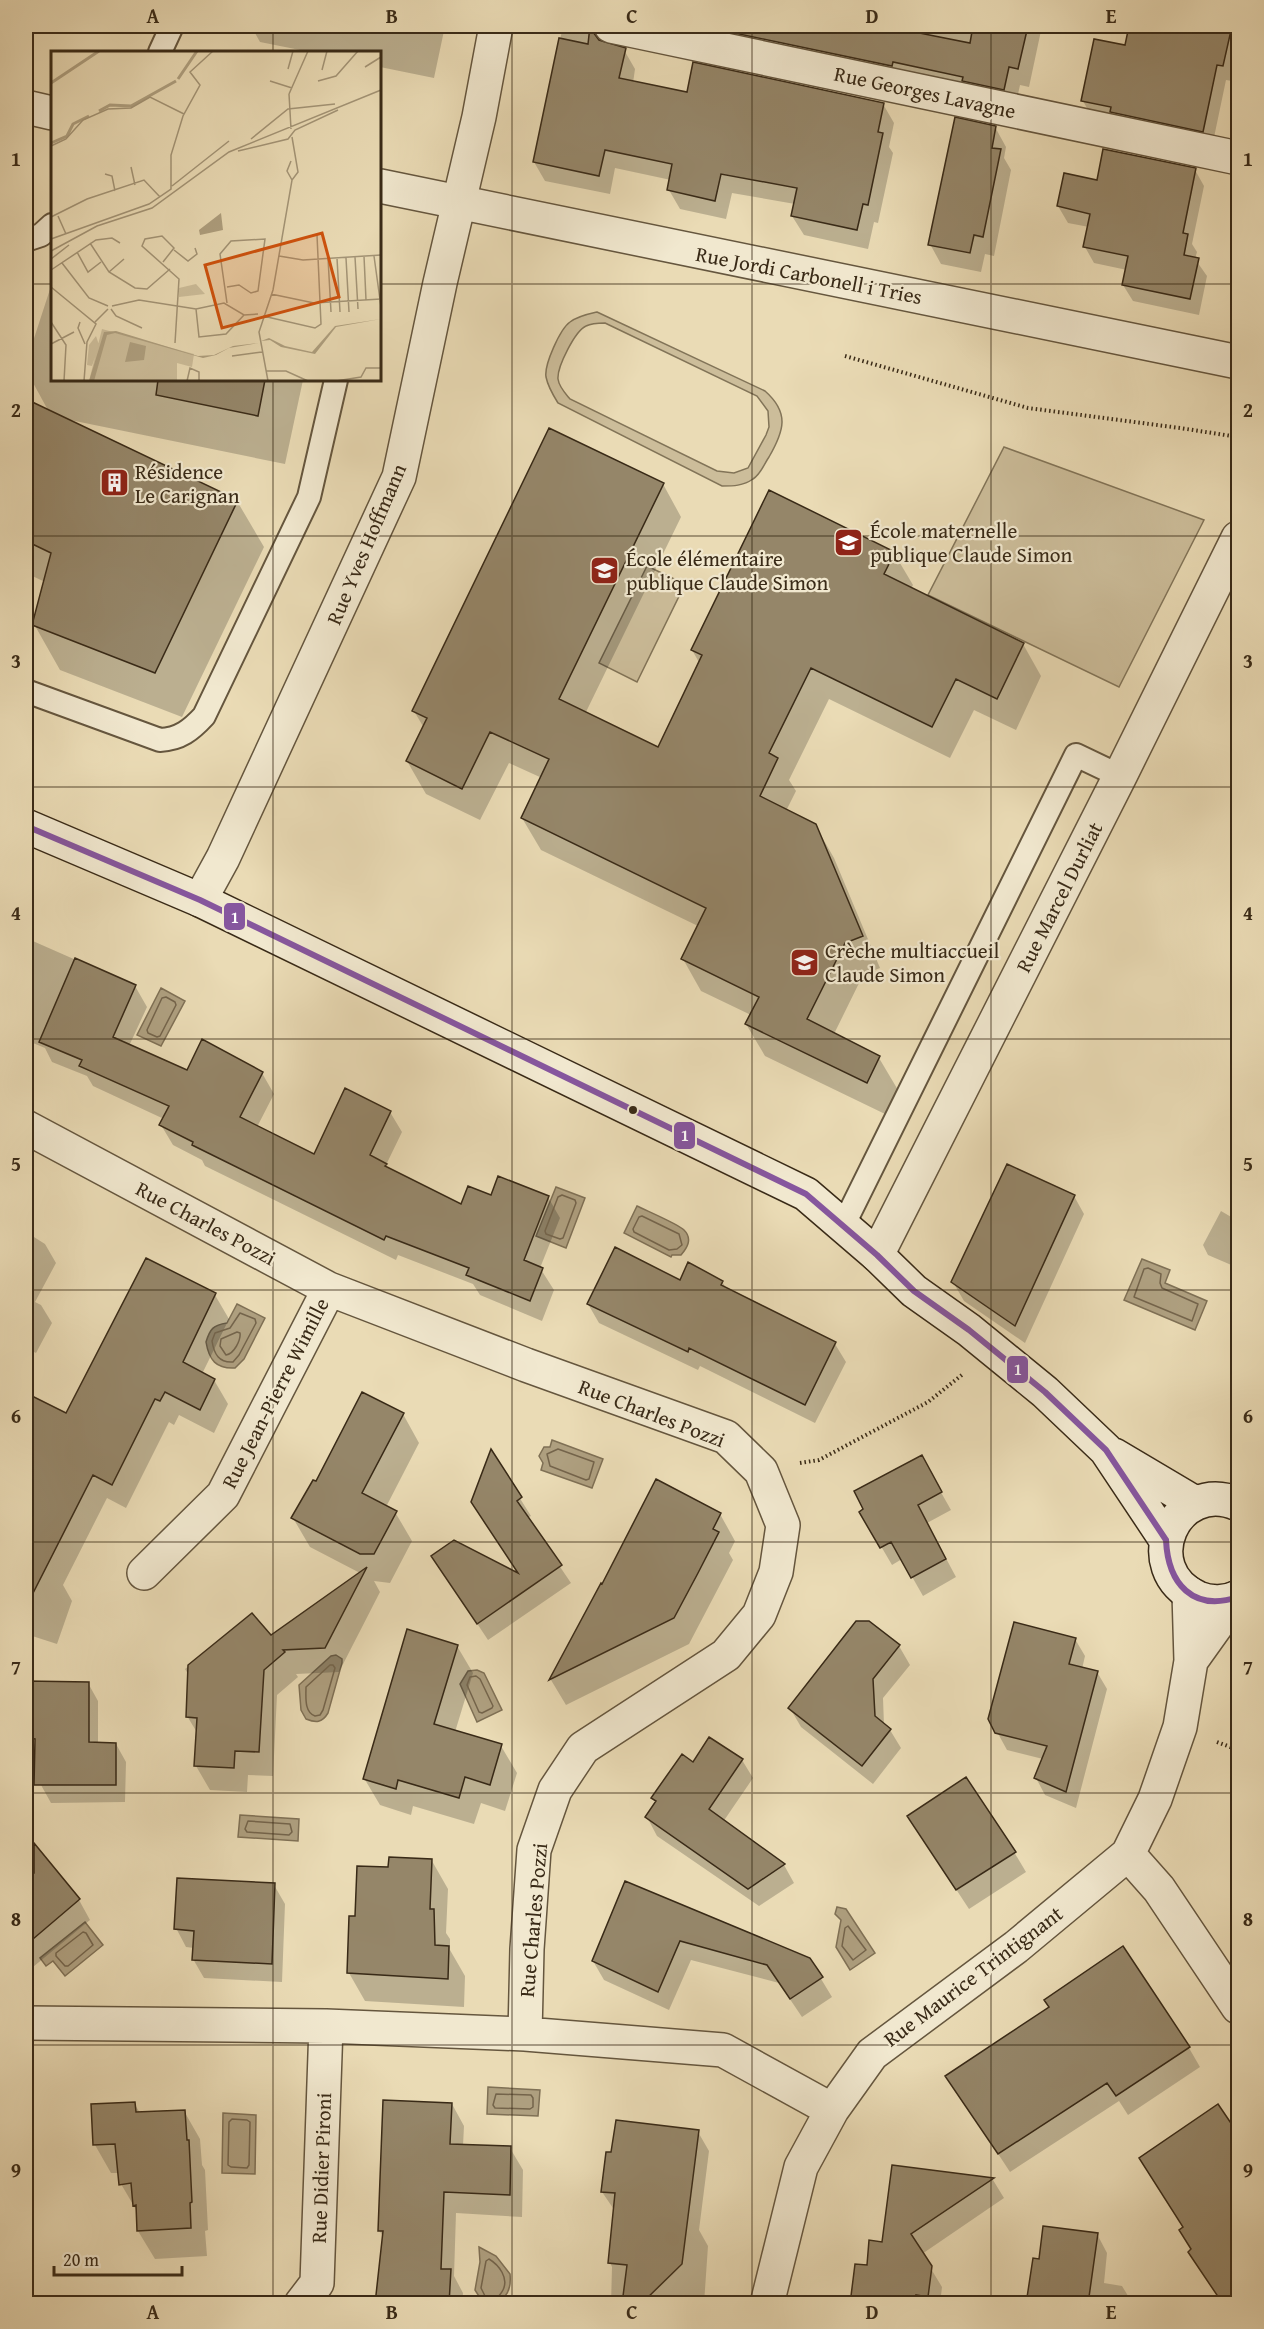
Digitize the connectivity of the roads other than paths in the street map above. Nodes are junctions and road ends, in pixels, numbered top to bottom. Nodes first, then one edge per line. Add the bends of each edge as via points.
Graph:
1 (172, 26) edge
2 (496, 26) edge
3 (611, 26) edge
4 (160, 51) edge
5 (26, 107) edge
6 (51, 113) edge
7 (1239, 158) edge
8 (381, 186) edge
9 (458, 204) junction
10 (51, 226) edge
11 (26, 240) edge
12 (1239, 362) edge
13 (336, 381) edge
14 (1239, 538) edge
15 (26, 691) edge
16 (1120, 776) junction
17 (26, 826) edge
18 (200, 900) junction
19 (26, 1127) edge
20 (843, 1226) junction
21 (877, 1255) junction
22 (329, 1289) junction
23 (1106, 1450) junction
24 (1195, 1503) junction
25 (1239, 1504) edge
26 (1166, 1540) junction
27 (144, 1574) dead end
28 (1189, 1593) junction
29 (1237, 1598) edge
30 (1191, 1661) junction
31 (1128, 1854) junction
32 (1239, 2007) edge
33 (26, 2023) edge
34 (326, 2026) junction
35 (525, 2034) junction
36 (832, 2110) junction
37 (301, 2304) edge
38 (767, 2304) edge

1 - 4 lane
2 - 9 street, Rue Yves Hoffmann
3 - 7 street, Rue Georges Lavagne
5 - 6 street
8 - 9 street, Rue Jordi Carbonell i Tries
9 - 12 street, Rue Jordi Carbonell i Tries
9 - 18 street, Rue Yves Hoffmann via 399,477
10 - 11 lane via 41,235
13 - 15 lane via 309,497 204,716 189,732 160,740
14 - 16 street, Rue Marcel Durliat
16 - 20 lane via 1076,755
16 - 21 street, Rue Marcel Durliat
17 - 18 street
18 - 20 street via 806,1194
19 - 22 street, Rue Charles Pozzi
20 - 21 street
21 - 23 street via 914,1291 1045,1392
22 - 27 street, Rue Jean-Pierre Wimille via 223,1495
22 - 35 street, Rue Charles Pozzi via 726,1437 761,1471 783,1525 776,1572 759,1615 726,1655 583,1748 555,1790 534,1850
23 - 24 street
23 - 26 street
24 - 25 street via 1223,1499
24 - 26 street via 1177,1518
26 - 28 street via 1169,1570
28 - 29 street via 1220,1602
28 - 30 street, Rue Maurice Trintignant
29 - 30 street, Rue Maurice Trintignant
30 - 31 street, Rue Maurice Trintignant via 1180,1727 1155,1799
31 - 32 street via 1159,1889
31 - 36 street, Rue Maurice Trintignant via 1016,1947 872,2054
33 - 34 street
34 - 35 street
34 - 37 street, Rue Didier Pironi via 317,2283
35 - 36 street via 723,2050
36 - 38 street, Rue Maurice Trintignant via 801,2167

